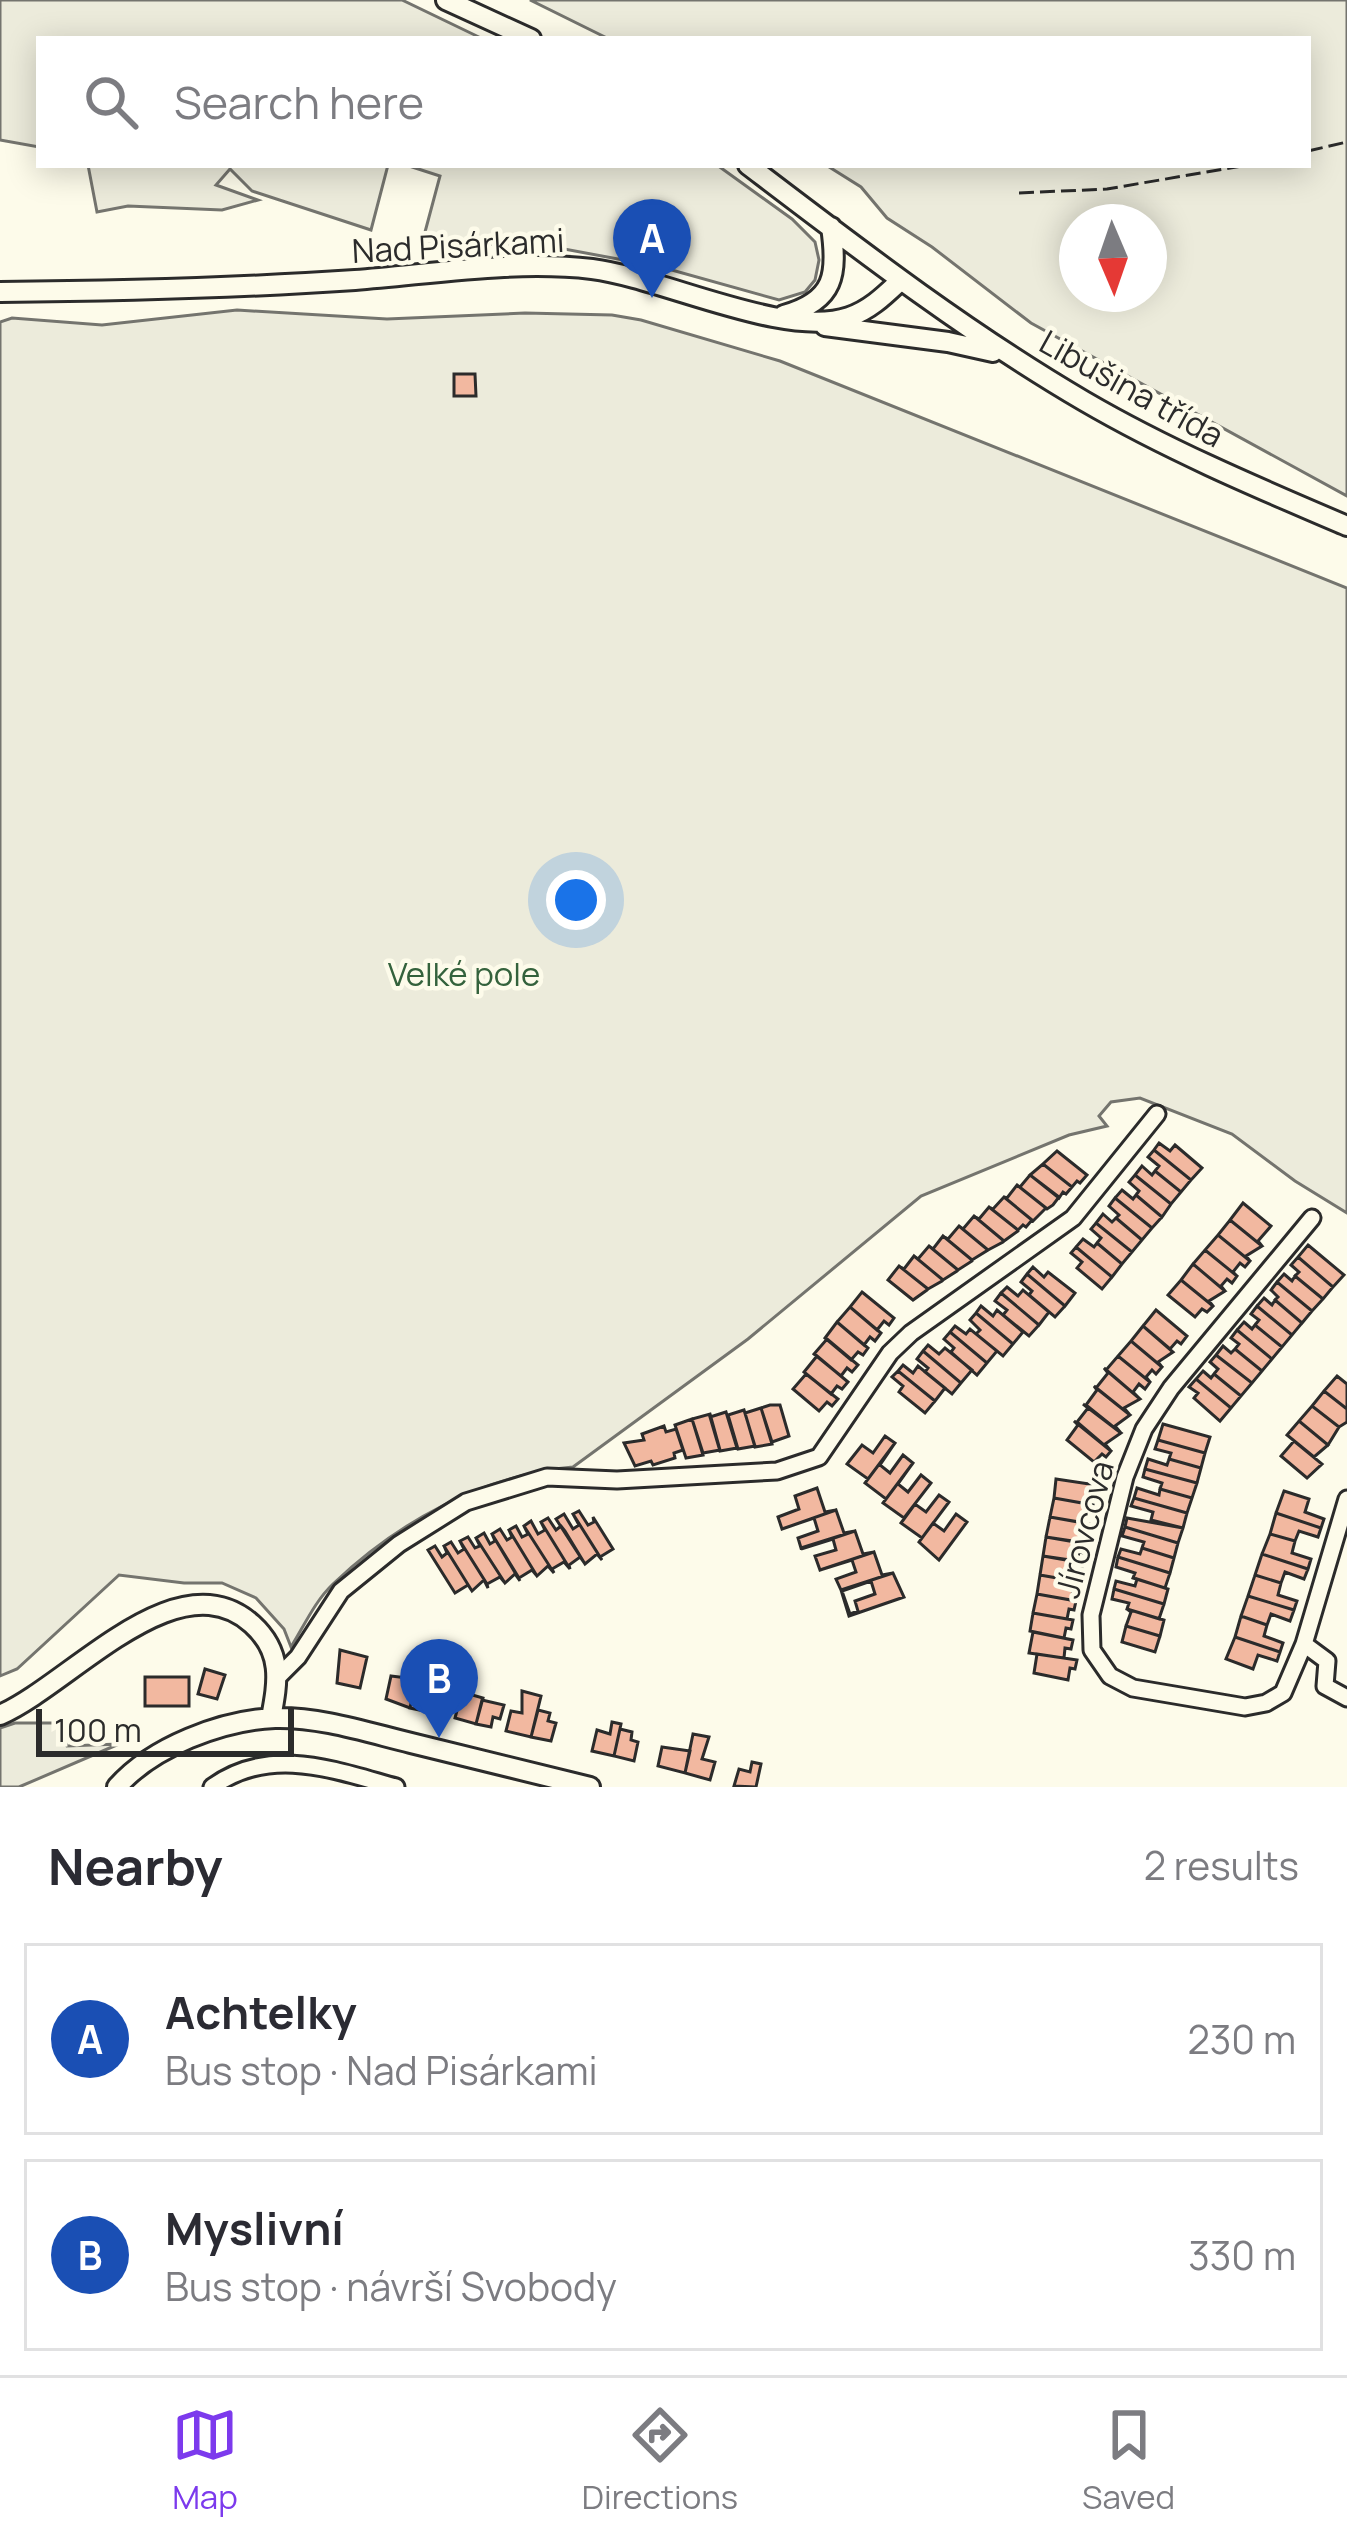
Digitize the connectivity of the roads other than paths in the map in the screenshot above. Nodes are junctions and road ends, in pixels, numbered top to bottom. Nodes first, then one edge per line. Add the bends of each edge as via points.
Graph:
1 (446, 0) edge
2 (524, 36) edge
3 (752, 168) edge
4 (831, 227) junction
5 (901, 280) junction
6 (0, 292) edge
7 (776, 316) junction
8 (1015, 358) junction
9 (1347, 526) edge
10 (1157, 1114) dead end
11 (1312, 1218) dead end
12 (1347, 1499) edge
13 (1304, 1644) junction
14 (278, 1677) junction
15 (1347, 1698) edge
16 (0, 1715) edge
17 (271, 1718) junction
18 (117, 1787) edge
19 (212, 1787) edge
20 (396, 1787) edge
21 (590, 1787) edge

1 - 2 street
3 - 4 street, Libušina třída
4 - 5 street, Libušina třída
4 - 7 street via 835,267 827,290 809,306
5 - 7 street, Nad Pisárkami via 845,318
5 - 8 street, Libušina třída
6 - 7 street, Nad Pisárkami via 562,267 633,276
7 - 8 street
8 - 9 street, Libušina třída via 1165,445
10 - 14 street via 1073,1219 890,1353 819,1457 777,1471 547,1477 466,1502 341,1591
11 - 13 street, Jírovcova via 1144,1430 1091,1615 1092,1650 1110,1676 1133,1688 1245,1707 1283,1693
12 - 13 street, Jírovcova
13 - 15 street via 1328,1660 1324,1686
14 - 16 street via 265,1636 239,1612 198,1603 142,1622
14 - 17 street
17 - 18 street via 179,1743
17 - 21 street via 337,1725
19 - 20 street via 282,1762

